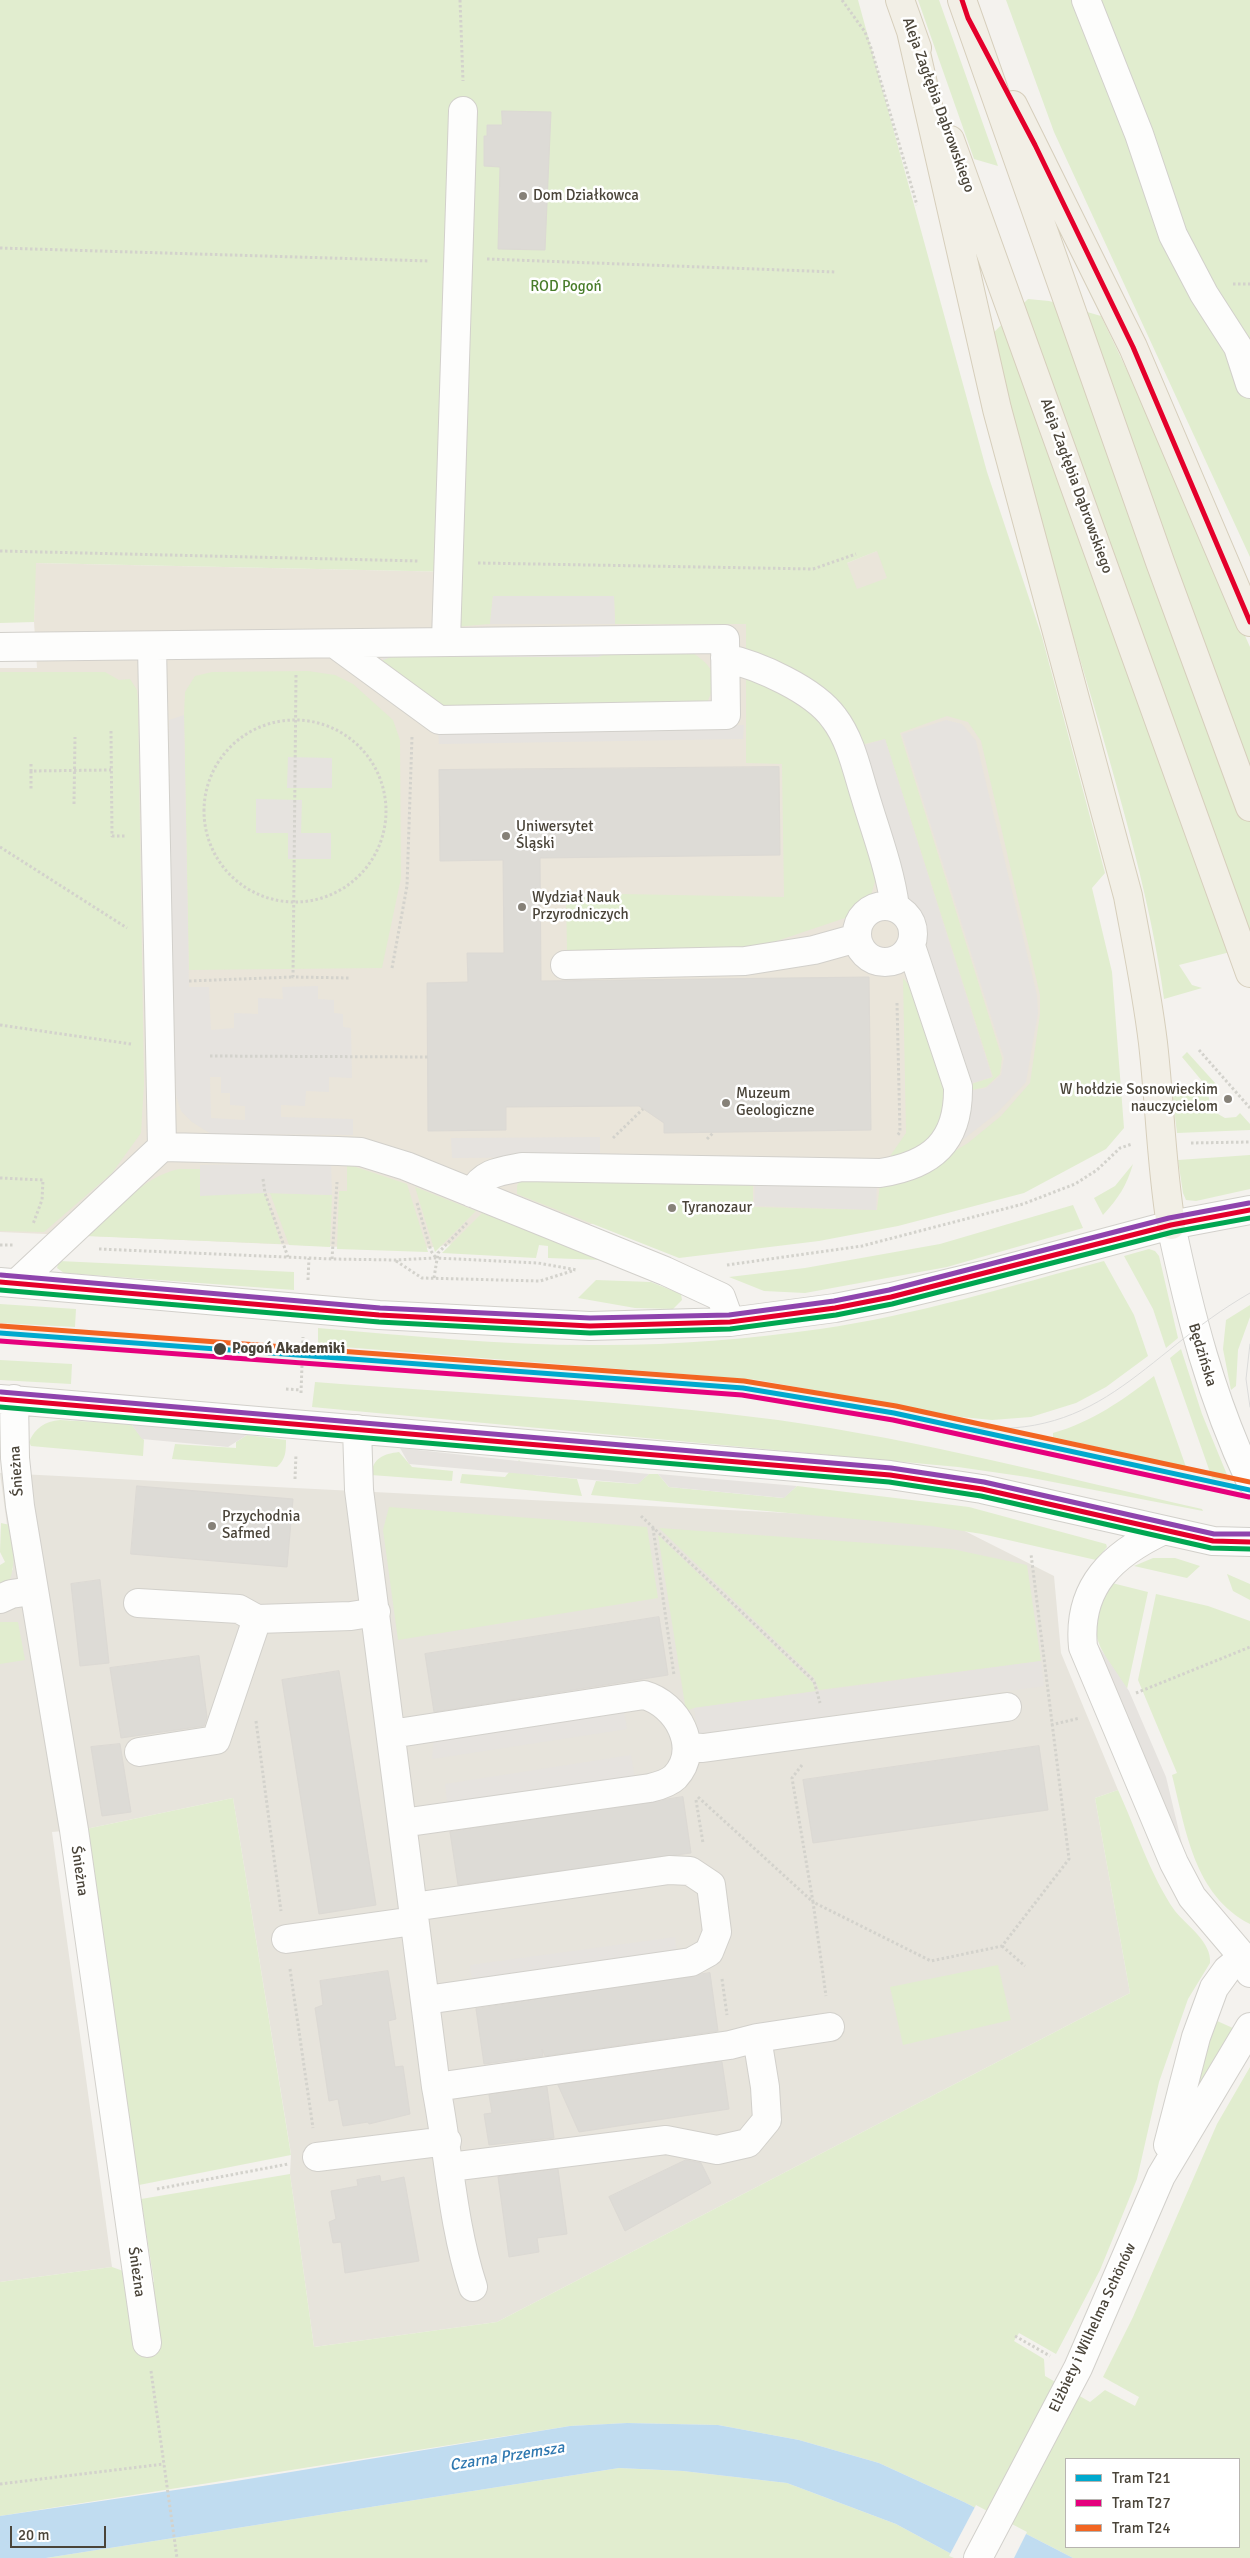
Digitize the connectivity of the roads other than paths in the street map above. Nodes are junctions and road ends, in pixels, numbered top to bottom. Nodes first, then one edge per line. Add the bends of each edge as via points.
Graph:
1 (900, 0) edge
2 (1086, 0) edge
3 (965, 9) edge
4 (911, 31) junction
5 (464, 112) road end
6 (1250, 384) edge
7 (1249, 616) edge
8 (446, 640) junction
9 (335, 644) junction
10 (152, 646) junction
11 (0, 647) edge
12 (725, 658) junction
13 (1250, 807) edge
14 (895, 907) junction
15 (857, 938) junction
16 (902, 954) junction
17 (565, 965) dead end
18 (1250, 973) edge
19 (162, 1147) junction
20 (481, 1197) junction
21 (1250, 1210) edge
22 (1171, 1225) junction
23 (9, 1282) edge
24 (730, 1322) junction
25 (7, 1399) edge
26 (357, 1429) junction
27 (1250, 1480) edge
28 (10, 1508) edge
29 (1164, 1530) junction
30 (1250, 1542) edge
31 (32, 1591) junction
32 (0, 1598) edge
33 (138, 1603) dead end
34 (376, 1612) junction
35 (257, 1619) junction
36 (1007, 1707) dead end
37 (391, 1734) junction
38 (687, 1747) junction
39 (139, 1752) dead end
40 (402, 1823) junction
41 (414, 1914) junction
42 (286, 1939) road end
43 (1248, 1962) edge
44 (426, 2000) junction
45 (830, 2027) road end
46 (1250, 2027) edge
47 (757, 2038) junction
48 (436, 2087) junction
49 (446, 2141) junction
50 (317, 2157) road end
51 (450, 2167) junction
52 (1161, 2176) junction
53 (473, 2286) dead end
54 (147, 2343) road end
55 (978, 2558) edge

1 - 4 main road, Aleja Zagłębia Dąbrowskiego
2 - 6 street via 1139,134 1173,235 1204,294 1238,347
3 - 7 main road via 1133,347
3 - 13 main road
4 - 18 main road, Aleja Zagłębia Dąbrowskiego
4 - 22 main road via 997,409 1128,896 1153,1044 1160,1143
5 - 8 street
8 - 9 street
8 - 12 street via 725,639
9 - 10 street
9 - 12 street via 439,720 726,715
10 - 11 street
10 - 19 street
12 - 14 street via 772,674 816,700 834,718 850,749 891,881
14 - 15 street via 879,906 866,913 858,926
14 - 16 street via 907,916 914,930
15 - 16 street via 861,950 881,963
15 - 17 street via 814,950 745,961
16 - 20 street via 958,1088 958,1110 949,1134 932,1155 904,1169 880,1173 522,1167 490,1174 478,1183
19 - 20 street via 361,1152 406,1166
19 - 23 street via 54,1247
20 - 24 street via 721,1297
21 - 22 street
22 - 24 street via 891,1297
22 - 27 street, Będzińska via 1201,1353 1222,1416
23 - 24 street via 379,1315 590,1326
25 - 26 street
25 - 28 street, Śnieżna via 15,1458
26 - 29 street via 890,1475 982,1489
26 - 34 street via 359,1490
28 - 31 street, Śnieżna
29 - 30 street via 1213,1541
29 - 43 street via 1137,1543 1102,1572 1085,1606 1081,1626 1083,1647 1174,1862 1192,1897
31 - 32 street
31 - 54 street, Śnieżna via 74,1830
33 - 35 street via 239,1609
34 - 35 street via 351,1616
34 - 37 street
35 - 39 street via 216,1740
36 - 38 street via 703,1748
37 - 38 street via 644,1695 658,1699 671,1710 681,1726
37 - 40 street
38 - 40 street via 684,1764 674,1778 650,1788
40 - 41 street
41 - 42 street
41 - 44 street
41 - 44 street via 669,1870 690,1871 711,1885 717,1932 709,1952 691,1962
43 - 52 street, Elżbiety i Wilhelma Schönów via 1227,1970 1214,1988 1196,2036
44 - 48 street
45 - 47 street
46 - 52 street, Elżbiety i Wilhelma Schönów
47 - 48 street via 730,2045
47 - 51 street via 767,2120 748,2143 717,2150 666,2140
48 - 49 street
49 - 50 street
49 - 51 street
51 - 53 street via 463,2256
52 - 55 street, Elżbiety i Wilhelma Schönów via 1067,2364

